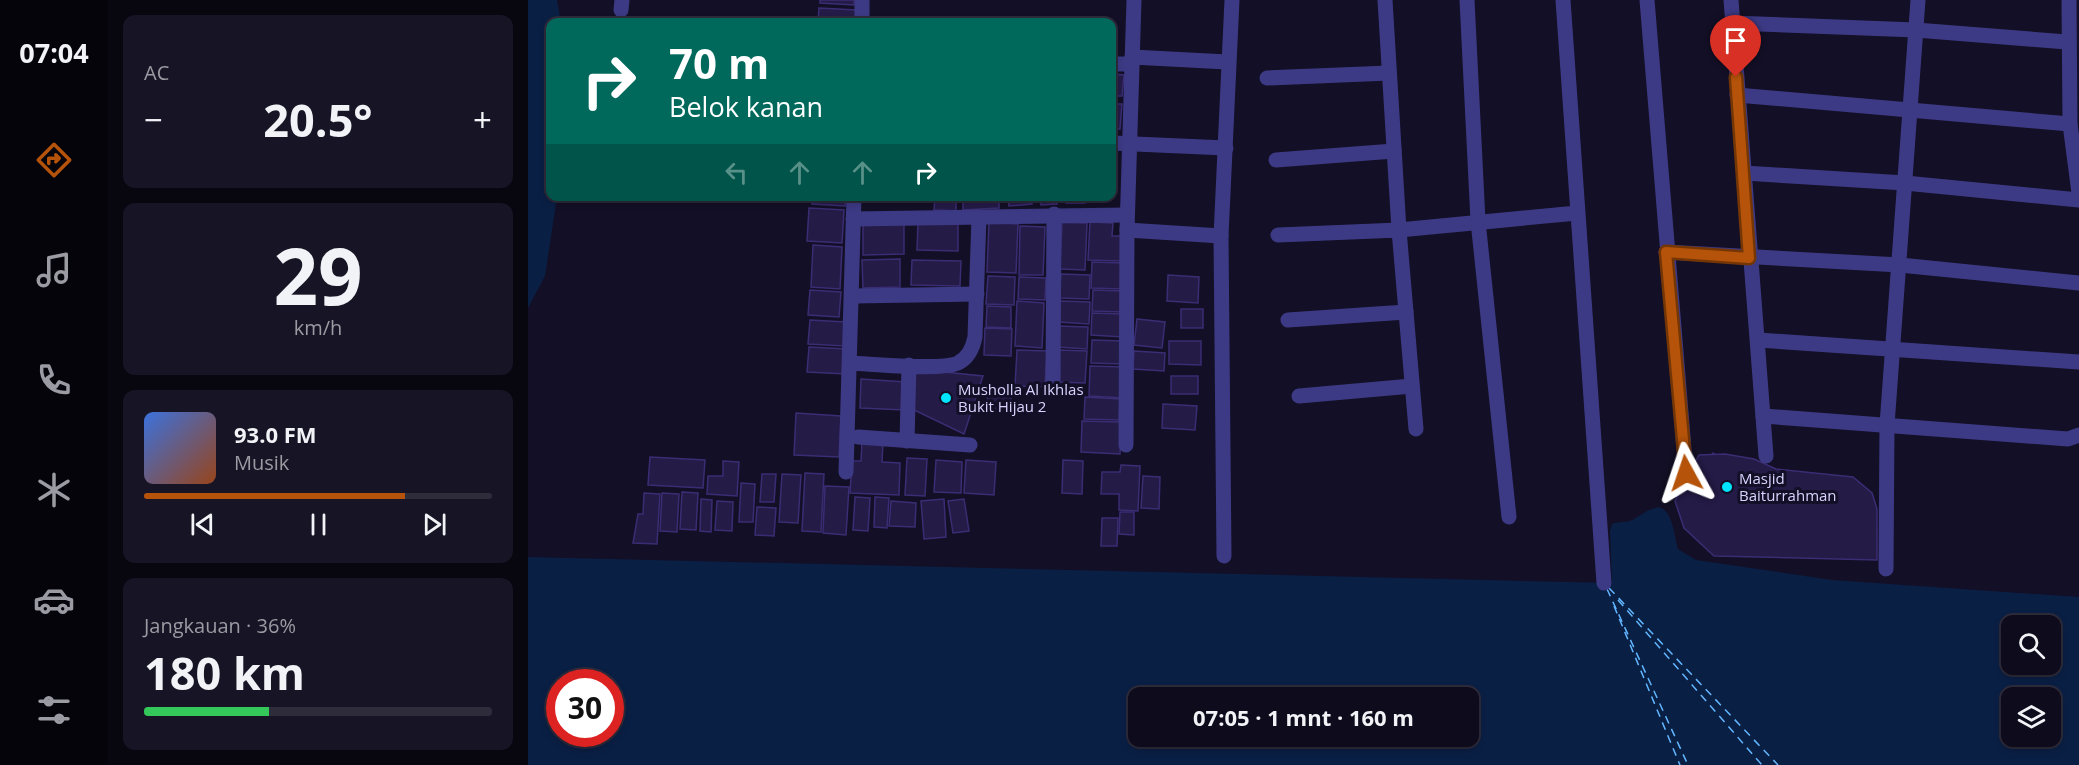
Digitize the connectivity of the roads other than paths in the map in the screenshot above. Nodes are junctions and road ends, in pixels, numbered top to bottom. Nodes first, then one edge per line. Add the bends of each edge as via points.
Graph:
1 (862, 0) edge
2 (1134, 0) edge
3 (1232, 0) edge
4 (1385, 0) edge
5 (1467, 0) edge
6 (1563, 0) edge
7 (1647, 0) edge
8 (1731, 0) edge
9 (1918, 0) edge
10 (2069, 0) edge
11 (862, 18) edge
12 (1731, 23) junction
13 (1916, 30) junction
14 (2067, 42) junction
15 (1132, 61) junction
16 (1227, 62) junction
17 (1116, 63) edge
18 (1389, 73) junction
19 (1267, 78) dead end
20 (1737, 95) junction
21 (1911, 108) junction
22 (2070, 124) junction
23 (1116, 143) edge
24 (1129, 143) junction
25 (1226, 148) junction
26 (1395, 151) junction
27 (1276, 160) dead end
28 (1743, 173) junction
29 (1905, 183) junction
30 (2079, 193) edge
31 (2079, 200) edge
32 (854, 201) edge
33 (1577, 213) junction
34 (1054, 214) junction
35 (979, 217) junction
36 (853, 219) junction
37 (1478, 221) junction
38 (1127, 222) junction
39 (1399, 230) junction
40 (1278, 235) dead end
41 (1221, 236) junction
42 (1666, 252) junction
43 (1749, 258) junction
44 (1900, 265) junction
45 (2079, 283) edge
46 (977, 294) junction
47 (853, 296) junction
48 (1406, 312) junction
49 (1288, 320) dead end
50 (1758, 340) junction
51 (1893, 348) junction
52 (2079, 362) edge
53 (851, 363) junction
54 (909, 364) junction
55 (1053, 384) dead end
56 (1412, 386) junction
57 (1299, 396) dead end
58 (1762, 416) junction
59 (1887, 425) junction
60 (1416, 429) dead end
61 (2079, 435) edge
62 (858, 437) dead end
63 (907, 441) junction
64 (970, 445) dead end
65 (1125, 445) dead end
66 (1766, 456) dead end
67 (846, 471) dead end
68 (1686, 473) dead end
69 (1509, 517) dead end
70 (1224, 556) dead end
71 (1886, 569) dead end
72 (1604, 583) dead end

1 - 11 street
2 - 15 street
3 - 16 street
4 - 18 street
5 - 37 street
6 - 33 street
7 - 42 street
8 - 12 street
9 - 13 street
10 - 14 street
12 - 13 street
12 - 20 street
13 - 14 street
13 - 21 street
14 - 22 street
15 - 16 street
15 - 17 street
15 - 24 street
16 - 25 street
18 - 19 street
18 - 26 street
20 - 21 street
20 - 28 street
21 - 22 street
21 - 29 street
22 - 30 street
23 - 24 street
24 - 25 street
24 - 38 street
25 - 41 street
26 - 27 street
26 - 39 street
28 - 29 street
28 - 43 street
29 - 31 street
29 - 44 street
32 - 36 street
33 - 37 street
33 - 72 street
34 - 35 street
34 - 38 street
34 - 55 street
35 - 36 street
35 - 46 street
36 - 47 street
37 - 39 street
37 - 69 street
38 - 41 street
38 - 65 street
39 - 40 street
39 - 48 street
41 - 70 street
42 - 43 street
42 - 68 street
43 - 44 street
43 - 50 street
44 - 45 street
44 - 51 street
46 - 47 street
46 - 54 street via 973,348 963,360 949,365
47 - 53 street
48 - 49 street
48 - 56 street
50 - 51 street
50 - 58 street
51 - 52 street
51 - 59 street
53 - 54 street
53 - 67 street
54 - 63 street
56 - 57 street
56 - 60 street
58 - 59 street
58 - 66 street
59 - 61 street via 2068,439
59 - 71 street
62 - 63 street
63 - 64 street

